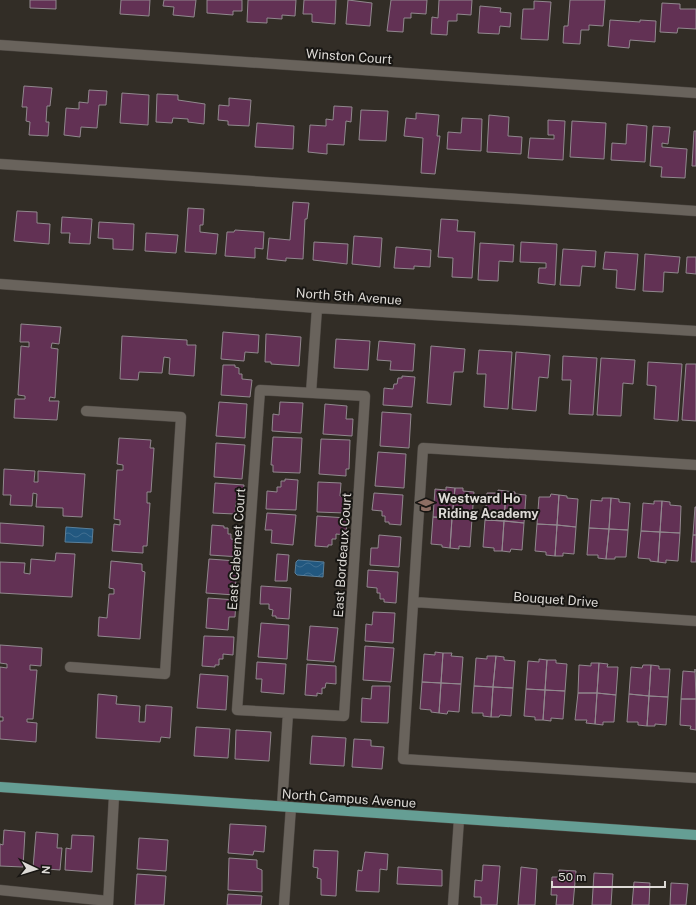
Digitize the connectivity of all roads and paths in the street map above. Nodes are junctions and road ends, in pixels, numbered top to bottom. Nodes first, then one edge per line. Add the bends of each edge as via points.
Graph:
1 (0, 45) edge
2 (696, 93) edge
3 (0, 164) edge
4 (696, 211) edge
5 (0, 284) edge
6 (316, 308) junction
7 (696, 331) edge
8 (311, 393) junction
9 (86, 411) dead end
10 (696, 465) edge
11 (414, 602) junction
12 (696, 621) edge
13 (70, 667) dead end
14 (288, 713) junction
15 (696, 778) edge
16 (0, 787) edge
17 (114, 796) junction
18 (287, 807) junction
19 (459, 818) junction
20 (696, 835) edge
21 (0, 890) edge
22 (108, 903) edge
23 (284, 905) edge
24 (453, 905) edge

1 - 2 street, Winston Court
3 - 4 street
5 - 6 street, North 5th Avenue
6 - 7 street, North 5th Avenue
6 - 8 street
8 - 14 street, East Cabernet Court via 260,390 237,710
8 - 14 street, East Bordeaux Court via 365,396 344,716
9 - 13 street via 181,417 166,674
10 - 11 street via 423,448
11 - 12 street, Bouquet Drive
11 - 15 street via 403,759
14 - 18 street
16 - 17 main road, North Campus Avenue
17 - 18 main road, North Campus Avenue
17 - 22 street
18 - 19 main road, North Campus Avenue
18 - 23 street
19 - 20 main road, North Campus Avenue
19 - 24 street
21 - 22 street

